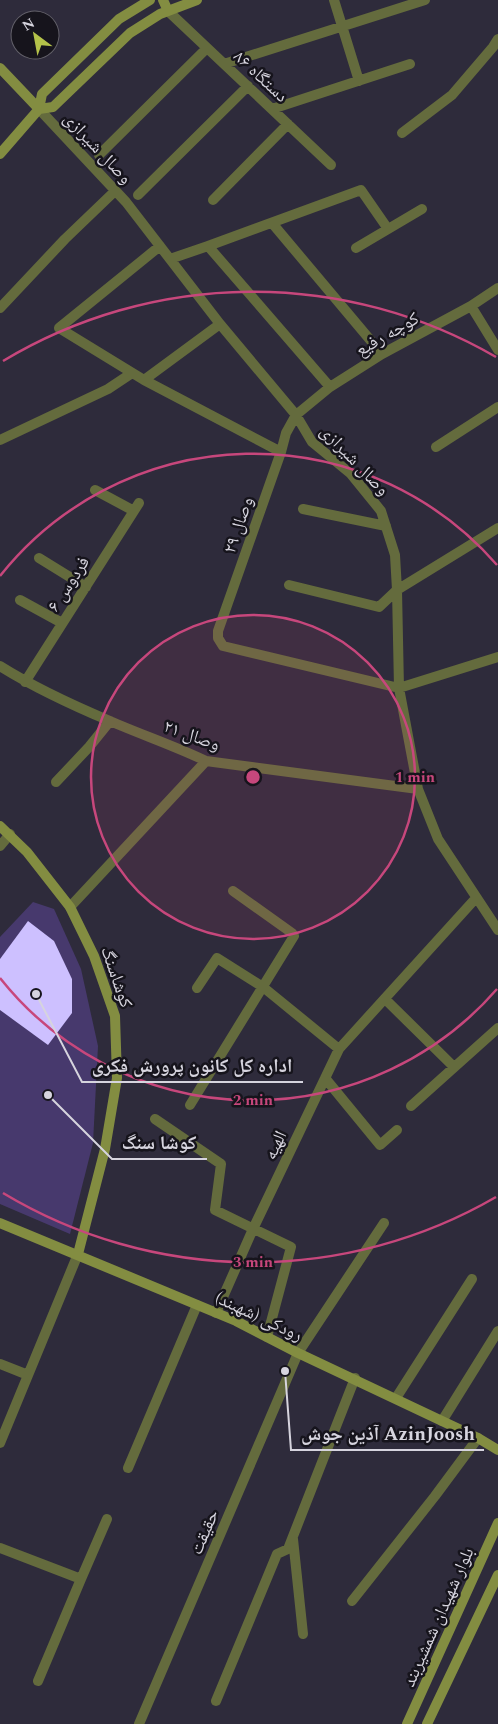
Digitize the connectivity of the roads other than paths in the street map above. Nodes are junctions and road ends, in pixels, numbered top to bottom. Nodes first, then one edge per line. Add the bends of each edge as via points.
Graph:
1 (150, 0) edge
2 (163, 0) edge
3 (196, 0) edge
4 (334, 0) edge
5 (425, 0) edge
6 (168, 11) junction
7 (342, 26) junction
8 (498, 39) edge
9 (207, 48) junction
10 (224, 64) junction
11 (410, 64) dead end
12 (0, 68) edge
13 (359, 81) junction
14 (248, 86) junction
15 (38, 109) junction
16 (272, 109) junction
17 (288, 124) junction
18 (402, 133) dead end
19 (0, 154) edge
20 (99, 155) dead end
21 (331, 165) dead end
22 (116, 191) junction
23 (138, 195) dead end
24 (213, 200) dead end
25 (422, 209) dead end
26 (272, 223) junction
27 (388, 229) junction
28 (160, 246) junction
29 (208, 246) junction
30 (356, 248) dead end
31 (170, 259) junction
32 (498, 288) edge
33 (471, 306) junction
34 (0, 308) edge
35 (220, 324) junction
36 (498, 350) edge
37 (382, 354) junction
38 (132, 373) junction
39 (144, 380) junction
40 (330, 387) junction
41 (498, 407) edge
42 (296, 415) junction
43 (0, 440) edge
44 (436, 447) dead end
45 (281, 452) junction
46 (95, 490) dead end
47 (303, 509) dead end
48 (386, 526) junction
49 (498, 528) edge
50 (39, 558) dead end
51 (289, 585) dead end
52 (86, 587) junction
53 (397, 590) junction
54 (20, 600) dead end
55 (62, 623) junction
56 (498, 657) edge
57 (0, 666) edge
58 (25, 682) junction
59 (399, 688) junction
60 (110, 721) junction
61 (206, 761) junction
62 (56, 782) dead end
63 (418, 789) junction
64 (0, 826) edge
65 (10, 834) junction
66 (0, 846) edge
67 (233, 891) dead end
68 (476, 898) junction
69 (70, 907) junction
70 (498, 930) edge
71 (263, 987) junction
72 (197, 988) dead end
73 (385, 999) junction
74 (498, 1028) edge
75 (339, 1049) junction
76 (454, 1067) junction
77 (326, 1078) junction
78 (190, 1105) dead end
79 (411, 1106) dead end
80 (154, 1119) dead end
81 (397, 1130) dead end
82 (0, 1222) edge
83 (384, 1223) dead end
84 (253, 1229) junction
85 (78, 1254) junction
86 (472, 1280) dead end
87 (197, 1305) junction
88 (216, 1313) junction
89 (498, 1331) edge
90 (267, 1337) junction
91 (298, 1353) junction
92 (0, 1364) edge
93 (28, 1375) junction
94 (355, 1378) junction
95 (396, 1398) junction
96 (442, 1421) junction
97 (478, 1438) junction
98 (0, 1443) edge
99 (498, 1450) edge
100 (128, 1468) dead end
101 (107, 1518) dead end
102 (498, 1523) edge
103 (293, 1536) junction
104 (0, 1548) edge
105 (498, 1575) edge
106 (81, 1579) junction
107 (352, 1601) dead end
108 (303, 1634) dead end
109 (38, 1681) dead end
110 (216, 1700) dead end
111 (409, 1720) edge
112 (138, 1724) edge
113 (428, 1724) edge

1 - 15 main road via 119,19 42,94
2 - 6 main road
3 - 6 main road
4 - 7 street
5 - 7 street
6 - 9 street, دستگاه ۸۶
6 - 15 main road via 130,33 53,107
7 - 10 street
7 - 13 street
8 - 18 street via 452,95
9 - 10 street, دستگاه ۸۶
9 - 20 street
10 - 14 street, دستگاه ۸۶
11 - 13 street
12 - 15 main road, وصال شیرازی
13 - 16 street
14 - 16 street, دستگاه ۸۶
14 - 23 street
15 - 19 main road
15 - 22 street, وصال شیرازی
16 - 17 street, دستگاه ۸۶
17 - 21 street, دستگاه ۸۶
17 - 24 street
22 - 28 street, وصال شیرازی
22 - 34 street
25 - 27 street
26 - 27 street via 361,190
26 - 29 street
26 - 37 street
27 - 30 street
28 - 31 street, وصال شیرازی
28 - 38 street via 59,328
29 - 31 street
29 - 40 street
31 - 35 street, وصال شیرازی
32 - 33 street, کوچه رفیع
33 - 36 street
33 - 37 street, کوچه رفیع
35 - 39 street
35 - 42 street, وصال شیرازی
37 - 40 street, کوچه رفیع
38 - 39 street
38 - 43 street via 108,389
39 - 45 street
40 - 42 street, کوچه رفیع
41 - 44 street
42 - 45 street, وصال ۲۹ via 286,433
42 - 48 street, وصال شیرازی via 312,442 351,474 381,511
45 - 59 street, وصال ۲۹ via 218,638 223,646
46 - 52 street, فردوس ۶ via 136,507
47 - 48 street
48 - 53 street, وصال شیرازی via 395,556
49 - 53 street
50 - 52 street
51 - 53 street via 379,607
52 - 55 street, فردوس ۶
53 - 59 street, وصال شیرازی
54 - 55 street
55 - 58 street, فردوس ۶
56 - 59 street
57 - 58 street, وصال ۲۱
58 - 60 street, وصال ۲۱
59 - 63 street, وصال شیرازی
60 - 61 street, وصال ۲۱
60 - 62 street
61 - 63 street, وصال ۲۱
61 - 69 street
63 - 68 street, وصال شیرازی via 438,839
64 - 65 main road, کوشاسنگ
65 - 66 street
65 - 69 main road, کوشاسنگ
67 - 71 street via 294,936
68 - 70 street, وصال شیرازی
68 - 73 street, الهیه
69 - 85 main road, کوشاسنگ via 94,956 115,1016 117,1078 105,1149
71 - 72 street via 217,958
71 - 75 street
71 - 78 street
73 - 75 street, الهیه
73 - 76 street
74 - 76 street
75 - 77 street, الهیه
76 - 79 street
77 - 81 street via 380,1145
77 - 84 street, الهیه
80 - 84 street via 221,1164 215,1210
82 - 85 main road, رودکی (شهبند)
83 - 91 street, حقیقت
84 - 88 street, الهیه
84 - 90 street via 291,1247
85 - 87 main road, رودکی (شهبند)
85 - 93 street
86 - 95 street
87 - 88 main road, رودکی (شهبند)
87 - 100 street
88 - 90 main road, رودکی (شهبند)
89 - 96 street
90 - 91 main road, رودکی (شهبند)
91 - 94 main road, رودکی (شهبند)
91 - 112 street, حقیقت
92 - 93 street
93 - 98 street
94 - 95 main road, رودکی (شهبند)
94 - 103 street
95 - 96 main road, رودکی (شهبند)
96 - 97 main road, رودکی (شهبند)
97 - 99 main road, رودکی (شهبند)
97 - 107 street
101 - 106 street
102 - 111 main road, بلوار شهیدان شمشیربند
103 - 108 street
103 - 110 street via 288,1549 277,1554
104 - 106 street
105 - 113 main road, بلوار شهیدان شمشیربند
106 - 109 street
111 - 113 main road

